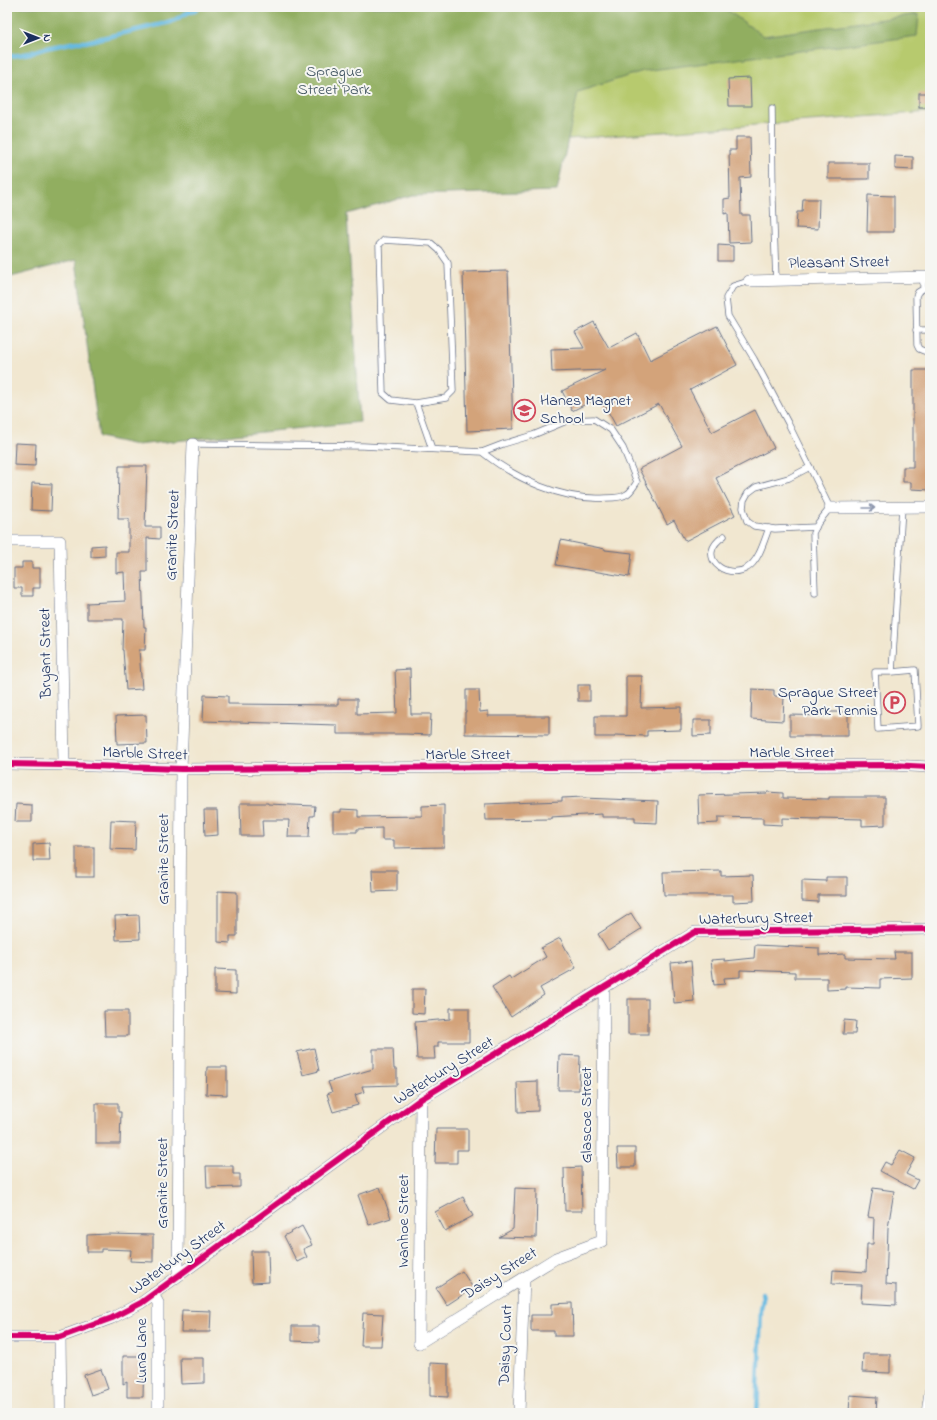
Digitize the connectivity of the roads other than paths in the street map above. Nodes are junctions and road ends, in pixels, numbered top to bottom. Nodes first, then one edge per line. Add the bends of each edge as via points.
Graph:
1 (772, 108) dead end
2 (927, 277) edge
3 (776, 280) junction
4 (749, 281) joint
5 (916, 330) junction
6 (930, 330) edge
7 (930, 351) edge
8 (416, 403) junction
9 (193, 444) joint
10 (432, 449) junction
11 (482, 452) junction
12 (810, 466) junction
13 (902, 507) junction
14 (930, 507) edge
15 (830, 508) junction
16 (816, 527) junction
17 (769, 528) junction
18 (724, 536) dead end
19 (7, 541) edge
20 (815, 593) dead end
21 (892, 672) junction
22 (7, 764) edge
23 (64, 765) junction
24 (930, 766) edge
25 (180, 769) junction
26 (930, 930) edge
27 (604, 988) junction
28 (421, 1099) junction
29 (602, 1241) joint
30 (178, 1274) junction
31 (524, 1278) junction
32 (153, 1294) junction
33 (7, 1337) edge
34 (60, 1337) junction
35 (419, 1343) joint
36 (930, 1392) edge
37 (158, 1410) dead end
38 (61, 1413) edge
39 (519, 1413) edge
40 (927, 1413) edge

1 - 3 lane
2 - 3 street, Pleasant Street
2 - 5 lane via 923,289 916,296
3 - 4 street, Pleasant Street
4 - 12 lane via 733,286 726,298 728,316 754,359
5 - 6 lane
5 - 7 lane via 916,345 919,350
8 - 8 lane via 446,398 453,391 448,263 431,243 384,240 379,245 383,393 391,400
8 - 10 lane
9 - 10 lane
9 - 25 street, Granite Street
10 - 11 lane
11 - 11 lane via 569,420 594,419 611,430 637,482 628,494 614,498 596,499 569,495 536,485 497,464
12 - 15 lane
12 - 17 lane via 789,478 756,487 744,500 743,508 748,521 754,526
13 - 14 street
15 -> 13 street
13 - 21 lane
15 - 16 lane
16 - 17 lane
16 - 20 lane via 813,533
17 - 18 lane via 755,561 747,568 735,571 718,567 712,556 713,547
19 - 23 street, Bryant Street via 60,541
21 - 21 lane via 915,670 918,726 878,729 875,672
22 - 23 street, Marble Street
23 - 25 street, Marble Street
24 - 25 street, Marble Street
25 - 30 street, Granite Street
26 - 27 street, Waterbury Street via 695,932
27 - 28 street, Waterbury Street
27 - 29 street, Glascoe Street
28 - 30 street, Waterbury Street
28 - 35 street, Ivanhoe Street
29 - 31 street, Daisy Street via 556,1258
30 - 32 street, Waterbury Street
31 - 35 street, Daisy Street
31 - 39 street, Daisy Court
32 - 34 street, Waterbury Street via 112,1318
32 - 37 street, Luna Lane via 158,1303
33 - 34 street, Waterbury Street
34 - 38 street
36 - 40 street

